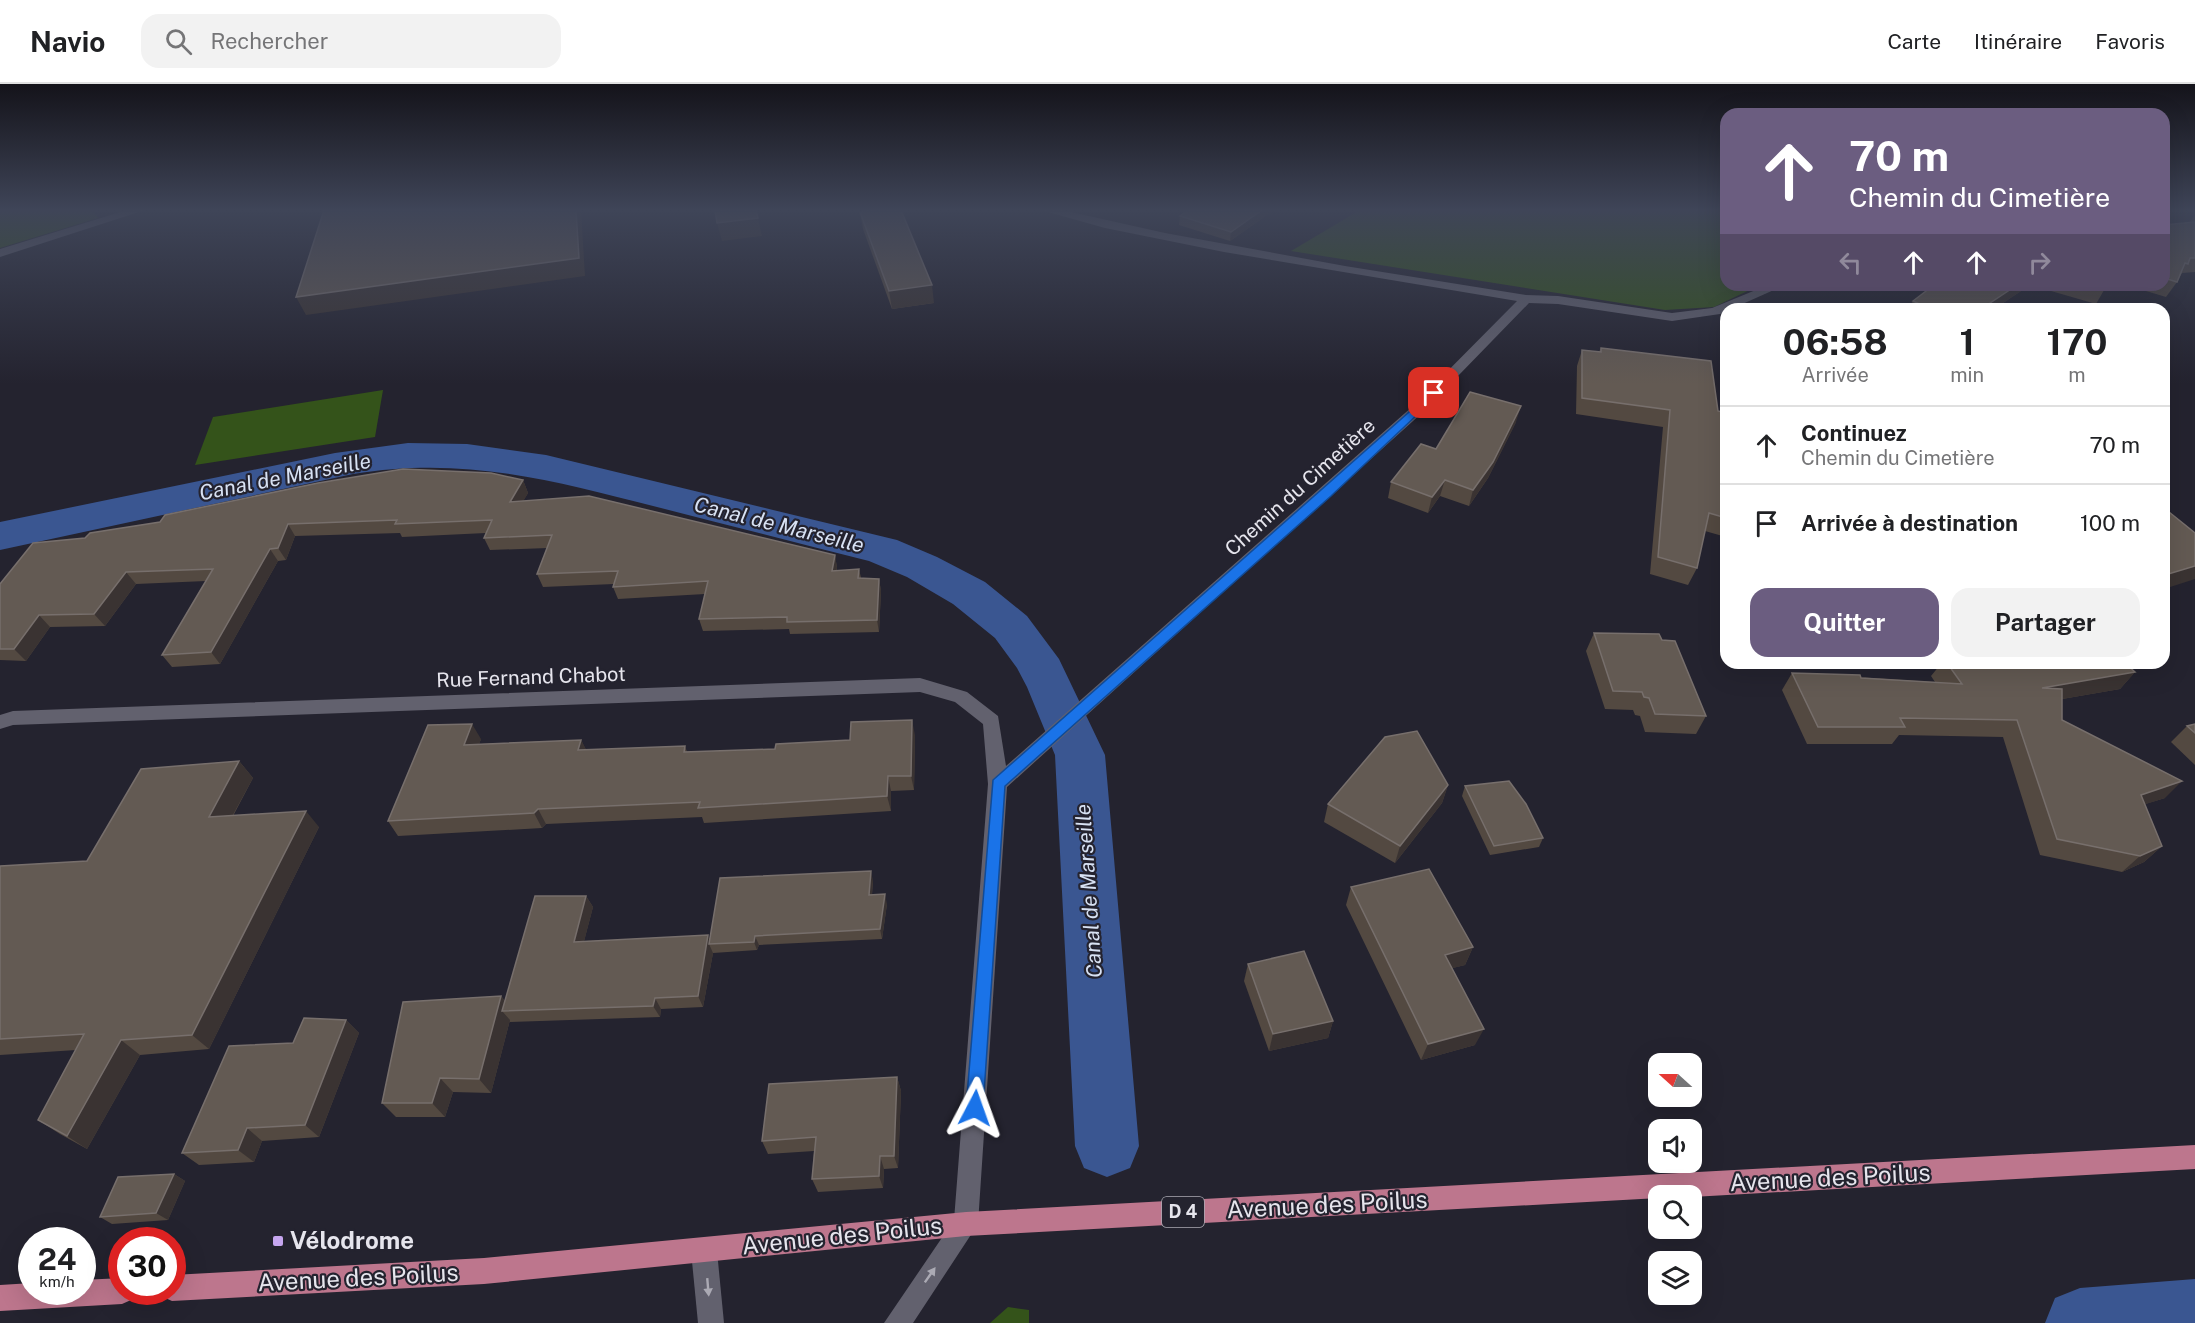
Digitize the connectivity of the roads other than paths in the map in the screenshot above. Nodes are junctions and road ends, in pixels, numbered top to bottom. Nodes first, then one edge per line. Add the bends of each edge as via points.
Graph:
1 (1343, 268) edge
2 (1764, 291) edge
3 (1526, 299) junction
4 (1735, 303) edge
5 (1720, 309) edge
6 (0, 722) edge
7 (998, 784) junction
8 (2195, 1157) edge
9 (966, 1224) junction
10 (704, 1251) junction
11 (186, 1287) edge
12 (108, 1292) edge
13 (0, 1298) edge
14 (711, 1323) edge
15 (897, 1323) edge

1 - 3 street
2 - 4 street
3 - 5 street via 1672,317
3 - 7 street, Chemin du Cimetière via 1402,424
6 - 7 street, Rue Fernand Chabot via 13,718 920,685 961,697 992,721
7 - 9 street, Rue Fernand Chabot
8 - 9 main road, Avenue des Poilus / D 4
9 - 10 main road, Avenue des Poilus / D 4
15 -> 9 street
10 - 11 main road, Avenue des Poilus / D 4 via 484,1271
10 -> 14 street
12 - 13 main road

